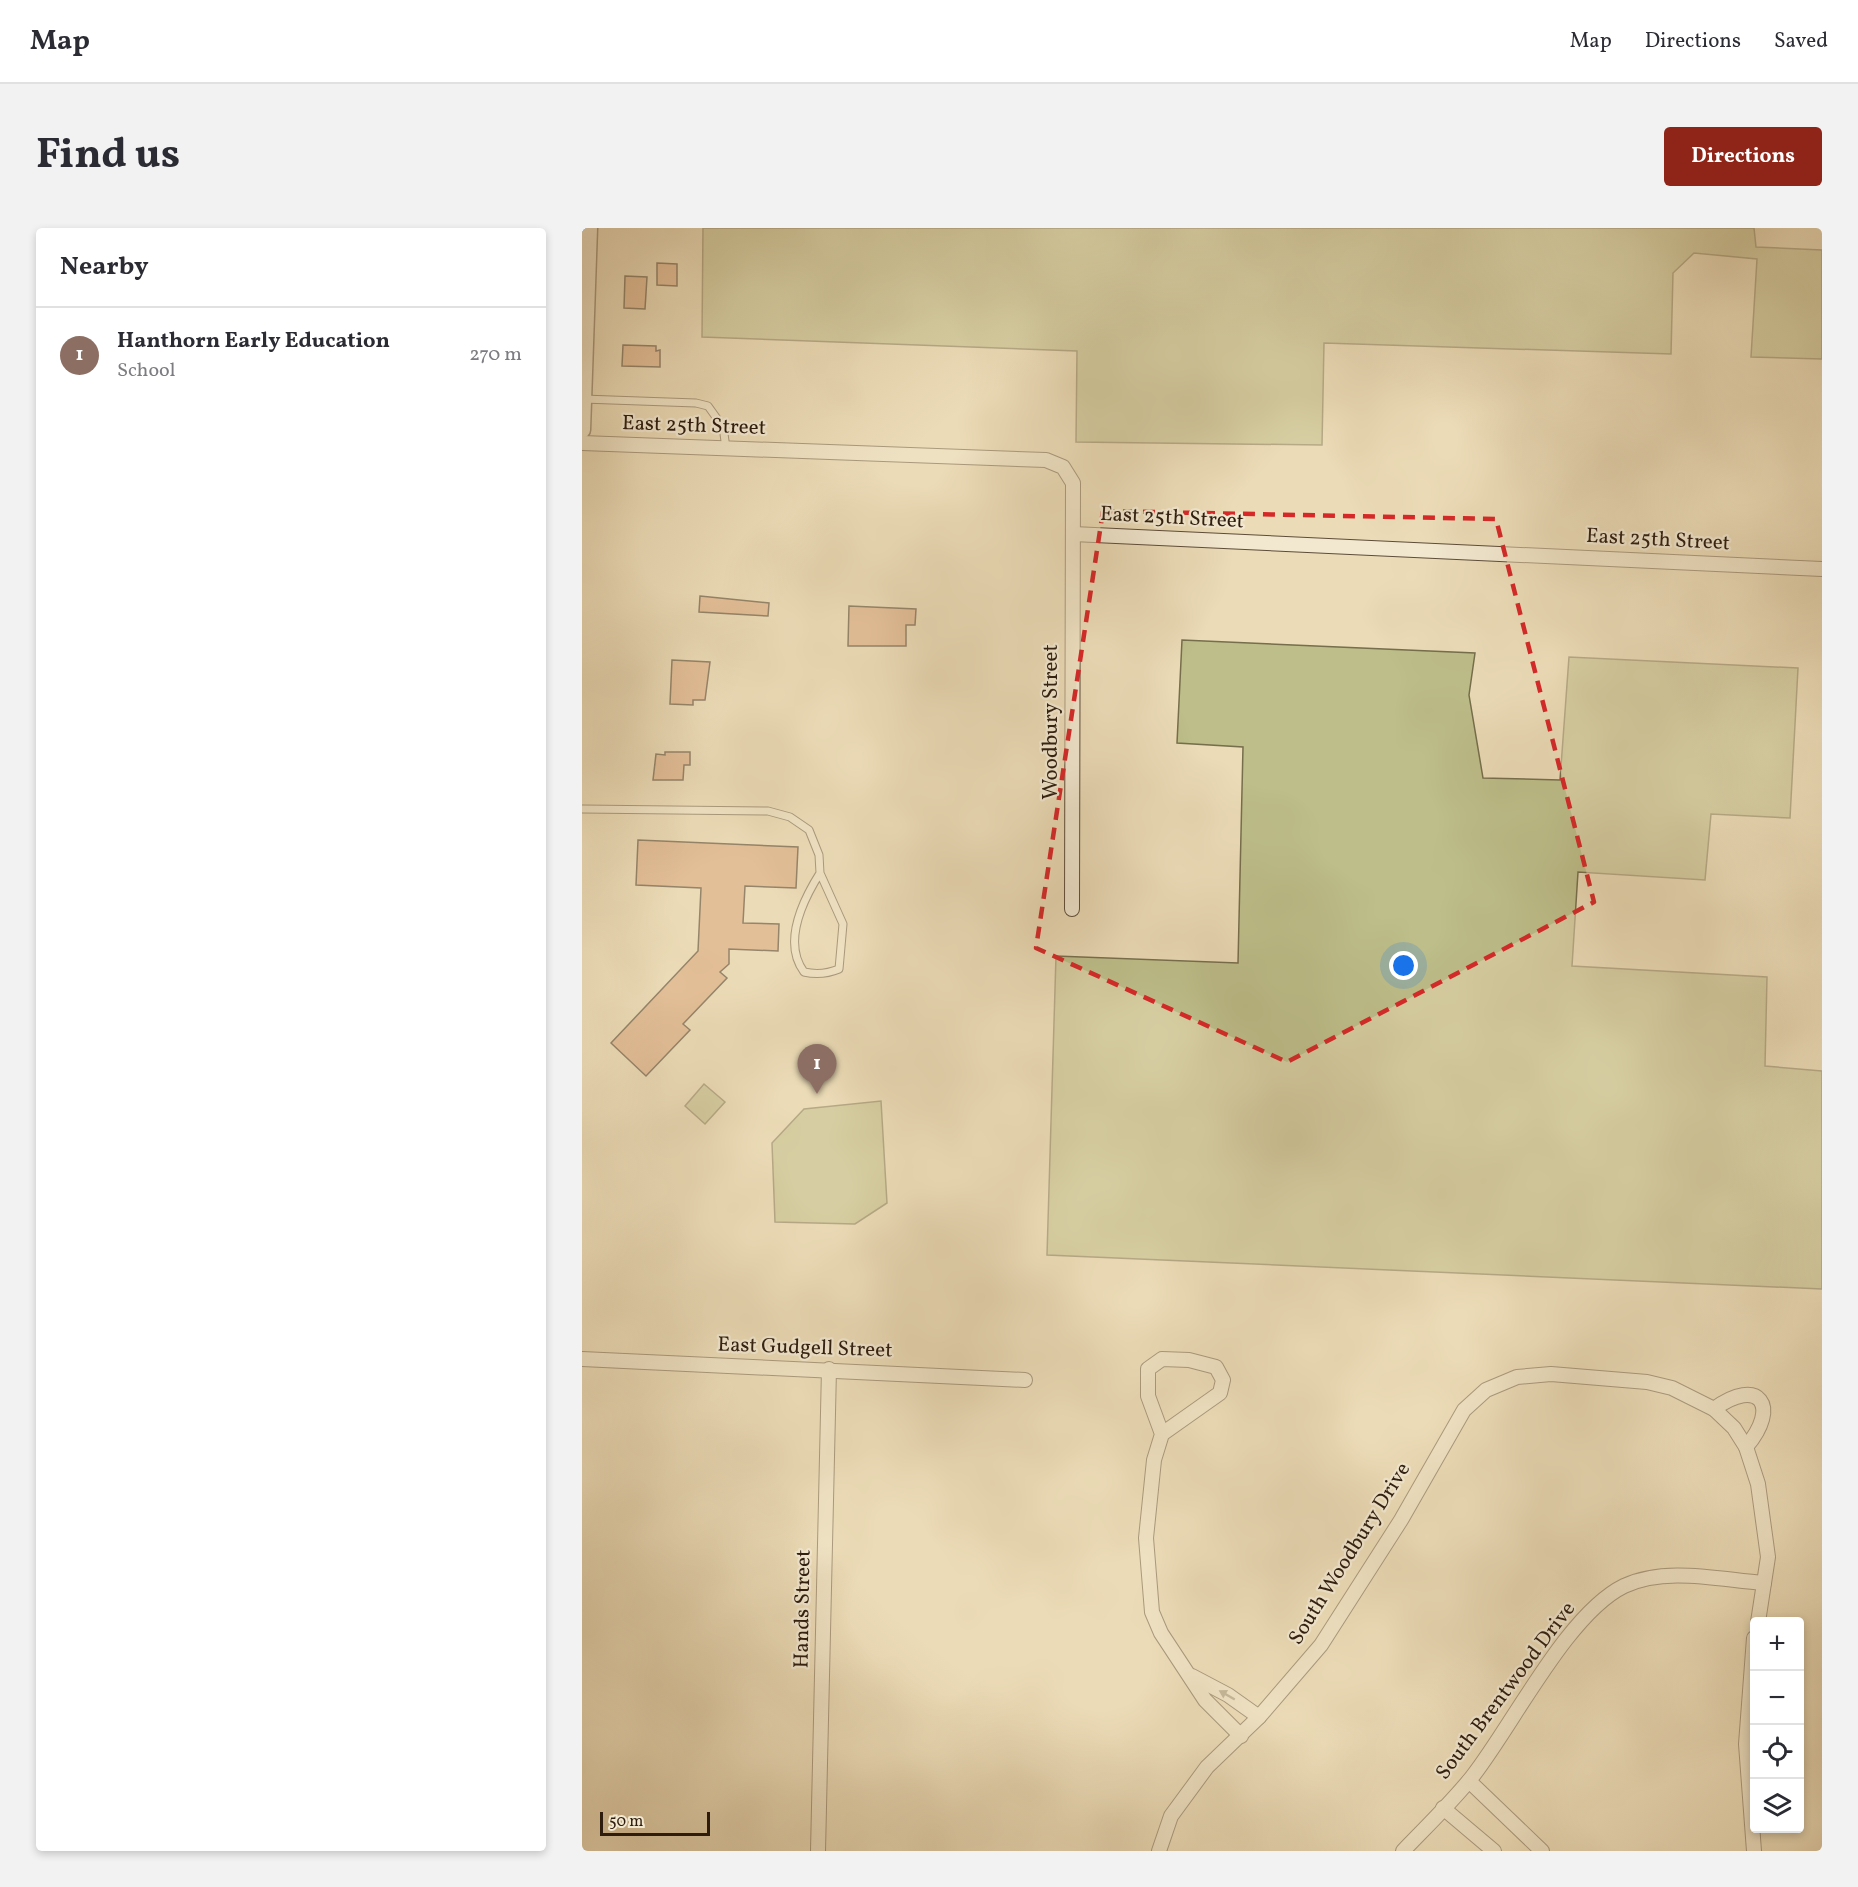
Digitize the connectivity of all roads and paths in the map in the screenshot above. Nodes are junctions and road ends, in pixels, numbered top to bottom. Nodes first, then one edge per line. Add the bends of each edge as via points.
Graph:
1 (589, 228) edge
2 (583, 399) edge
3 (582, 430) edge
4 (582, 443) edge
5 (726, 448) junction
6 (1073, 534) junction
7 (1822, 569) edge
8 (582, 809) edge
9 (820, 873) junction
10 (1072, 909) dead end
11 (582, 1359) edge
12 (829, 1369) junction
13 (1025, 1380) dead end
14 (1714, 1409) junction
15 (1162, 1434) junction
16 (1746, 1447) junction
17 (1764, 1583) junction
18 (1759, 1617) edge
19 (1752, 1671) edge
20 (1192, 1676) junction
21 (1259, 1717) junction
22 (1241, 1736) junction
23 (1468, 1781) junction
24 (1443, 1808) junction
25 (818, 1851) edge
26 (1159, 1851) edge
27 (1404, 1851) edge
28 (1494, 1851) edge
29 (1542, 1851) edge
30 (1754, 1851) edge

1 - 2 street
2 - 3 street
2 - 5 lane via 708,406 723,427
4 - 5 street, East 25th Street
5 - 6 street, East 25th Street via 1046,460 1062,467 1073,483
6 - 7 street, East 25th Street
6 - 10 street, Woodbury Street
8 - 9 lane via 768,811 790,817 809,830 819,855
9 - 9 lane via 843,924 839,969 828,974 804,972 795,960 798,914
11 - 12 street, East Gudgell Street
12 - 13 street, East Gudgell Street
12 - 25 street, Hands Street
14 - 16 street, South Woodbury Drive via 1734,1428
14 - 16 street via 1743,1396 1762,1400 1763,1418
14 - 21 street, South Woodbury Drive via 1672,1388 1647,1382 1551,1374 1517,1377 1486,1390 1464,1410 1401,1520 1321,1645
15 - 15 street via 1220,1393 1223,1380 1216,1367 1162,1359 1148,1369 1148,1396
15 - 20 street via 1154,1460 1146,1538 1152,1612 1161,1633
16 - 17 street, South Woodbury Drive via 1758,1484 1768,1557
17 - 18 street, South Woodbury Drive
17 - 23 street, South Brentwood Drive via 1675,1576 1649,1578 1624,1586 1585,1615
19 - 30 street via 1746,1744
21 -> 20 street
20 - 22 street via 1212,1710
21 - 22 street, South Woodbury Drive
22 - 26 street, South Woodbury Drive via 1207,1767 1177,1808
23 - 24 street, South Brentwood Drive
23 - 29 street
24 - 27 street, South Brentwood Drive
24 - 28 street

